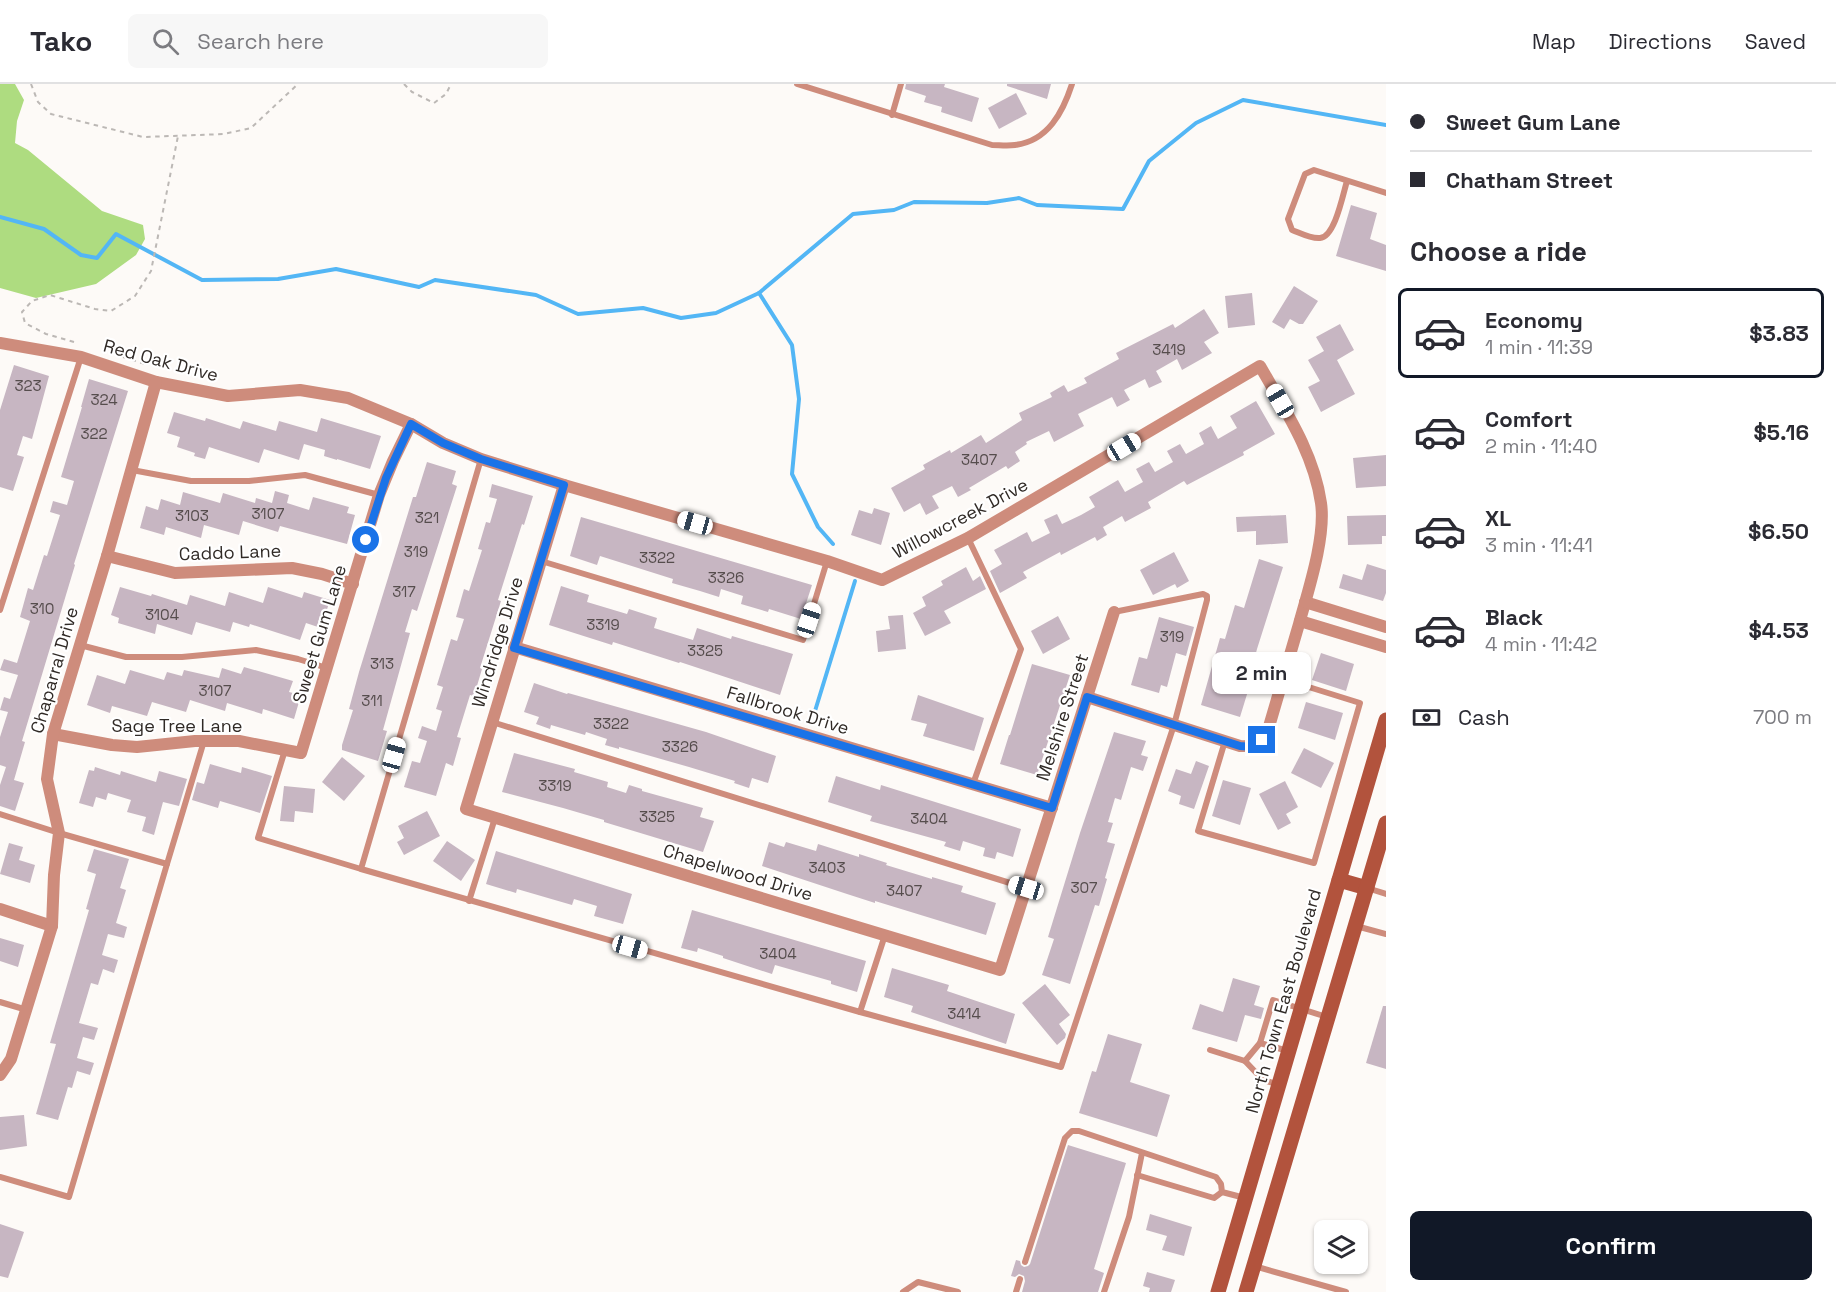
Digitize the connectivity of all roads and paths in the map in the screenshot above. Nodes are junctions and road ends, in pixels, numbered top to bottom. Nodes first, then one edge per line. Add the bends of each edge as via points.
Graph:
1 (31, 84) edge
2 (298, 84) edge
3 (404, 84) edge
4 (450, 84) edge
5 (797, 84) edge
6 (901, 84) edge
7 (1072, 84) edge
8 (892, 115) junction
9 (178, 136) junction
10 (1347, 181) junction
11 (1386, 193) edge
12 (0, 343) edge
13 (80, 344) dead end
14 (114, 354) dead end
15 (81, 357) junction
16 (156, 382) junction
17 (411, 424) junction
18 (481, 459) junction
19 (131, 470) junction
20 (564, 485) junction
21 (380, 495) junction
22 (968, 538) junction
23 (107, 556) junction
24 (541, 561) junction
25 (827, 561) junction
26 (353, 585) junction
27 (1305, 602) junction
28 (0, 610) edge
29 (1114, 612) joint
30 (1300, 621) junction
31 (1386, 627) edge
32 (80, 645) junction
33 (1386, 647) edge
34 (514, 648) junction
35 (327, 668) junction
36 (1283, 680) junction
37 (1087, 697) junction
38 (1386, 720) edge
39 (492, 722) junction
40 (1174, 725) junction
41 (52, 734) junction
42 (204, 741) junction
43 (1225, 741) junction
44 (285, 750) junction
45 (301, 753) joint
46 (973, 784) junction
47 (466, 808) joint
48 (1052, 808) junction
49 (0, 813) edge
50 (495, 818) junction
51 (1386, 823) edge
52 (59, 833) junction
53 (167, 864) junction
54 (361, 870) junction
55 (1339, 880) junction
56 (1026, 888) junction
57 (1367, 888) junction
58 (1386, 894) edge
59 (469, 902) junction
60 (0, 909) edge
61 (52, 926) junction
62 (1355, 926) junction
63 (1386, 934) edge
64 (885, 935) junction
65 (1000, 970) joint
66 (0, 1002) edge
67 (1301, 1009) junction
68 (27, 1011) junction
69 (860, 1012) junction
70 (1328, 1017) junction
71 (1260, 1043) junction
72 (1210, 1050) dead end
73 (1288, 1052) junction
74 (1245, 1061) junction
75 (0, 1075) edge
76 (1279, 1085) junction
77 (1143, 1153) junction
78 (1137, 1175) junction
79 (0, 1177) edge
80 (1222, 1192) junction
81 (1245, 1199) junction
82 (1271, 1207) junction
83 (1025, 1262) dead end
84 (1254, 1266) junction
85 (1020, 1279) dead end
86 (903, 1292) edge
87 (958, 1292) edge
88 (1016, 1292) edge
89 (1104, 1292) edge
90 (1218, 1292) edge
91 (1246, 1292) edge
92 (1346, 1292) edge

1 - 9 path via 38,102 51,114 143,137
2 - 9 path via 250,128 224,134
3 - 4 path via 434,103 446,94
5 - 8 lane
6 - 8 lane
7 - 8 lane via 1058,118 1042,136 1017,145 992,146
9 - 13 path via 151,271 135,296 111,310 50,295 32,301 22,312 25,323
10 - 10 lane via 1314,170 1305,174 1288,219 1292,230 1326,237 1332,230
10 - 11 lane
12 - 15 street, Red Oak Drive
14 - 16 path via 148,364
15 - 16 street, Red Oak Drive
15 - 28 lane
16 - 17 street, Red Oak Drive via 228,396 300,390 348,398
16 - 19 street, Chaparral Drive
17 - 18 street, Red Oak Drive
17 - 21 street, Sweet Gum Lane
18 - 20 street, Willowcreek Drive
18 - 54 lane
19 - 21 lane via 191,481 249,481 305,475
19 - 23 street, Chaparral Drive
20 - 24 street, Windridge Drive
20 - 25 street, Willowcreek Drive
21 - 26 street, Sweet Gum Lane
22 - 25 street, Willowcreek Drive via 882,580
22 - 27 street, Willowcreek Drive via 1260,366 1300,436 1321,505 1320,538
22 - 46 lane via 1021,649
23 - 26 street, Caddo Lane via 175,573 292,568
23 - 32 street, Chaparral Drive
24 - 25 lane via 803,640
24 - 34 street, Windridge Drive
26 - 35 street, Sweet Gum Lane
27 - 30 street
27 - 31 street
29 - 37 street, Melshire Street
29 - 40 lane via 1207,596
30 - 33 street
30 - 36 street
32 - 35 lane via 126,657 182,657 256,650
32 - 41 street, Chaparral Drive
34 - 39 street, Windridge Drive
34 - 46 street, Fallbrook Drive
35 - 45 street, Sweet Gum Lane
36 - 43 street via 1262,740 1252,747
36 - 43 lane via 1360,703 1314,863 1198,831
37 - 40 street
37 - 48 street, Melshire Street
38 - 55 main road, North Town East Boulevard
39 - 47 street, Windridge Drive
39 - 56 lane
40 - 43 street
40 - 69 lane via 1061,1067
41 - 42 street, Sage Tree Lane via 138,747
41 - 52 street, Chaparral Drive via 46,779
42 - 44 street, Sage Tree Lane via 239,741
42 - 53 lane
44 - 45 street, Sage Tree Lane
44 - 54 lane via 258,838
46 - 48 street, Fallbrook Drive
47 - 50 street, Chapelwood Drive
48 - 56 street, Melshire Street
49 - 52 lane
50 - 59 lane
50 - 64 street, Chapelwood Drive
51 - 57 main road
52 - 53 lane
52 - 61 street, Chaparral Drive
53 - 79 lane via 69,1197
54 - 59 lane
55 - 57 main road
55 - 67 main road, North Town East Boulevard
56 - 65 street, Melshire Street
57 - 58 lane
57 - 62 main road
59 - 69 lane
60 - 61 street
61 - 68 street, Chaparral Drive
62 - 63 lane
62 - 70 main road
64 - 65 street, Chapelwood Drive
64 - 69 lane
66 - 68 lane
67 - 70 lane
67 - 71 lane via 1273,1000
67 - 73 main road, North Town East Boulevard
68 - 75 street, Chaparral Drive via 11,1059
70 - 82 main road
71 - 73 lane
71 - 74 lane
72 - 74 lane
73 - 76 main road, North Town East Boulevard
74 - 76 lane via 1263,1080
76 - 81 main road, North Town East Boulevard
77 - 78 lane
77 - 80 lane via 1216,1177
77 - 83 lane via 1072,1131 1065,1138
78 - 80 lane via 1214,1198
78 - 89 lane via 1129,1217
80 - 81 lane
81 - 82 main road
81 - 90 main road, North Town East Boulevard
82 - 84 main road
84 - 91 main road
84 - 92 lane
85 - 88 lane
86 - 87 lane via 918,1282

